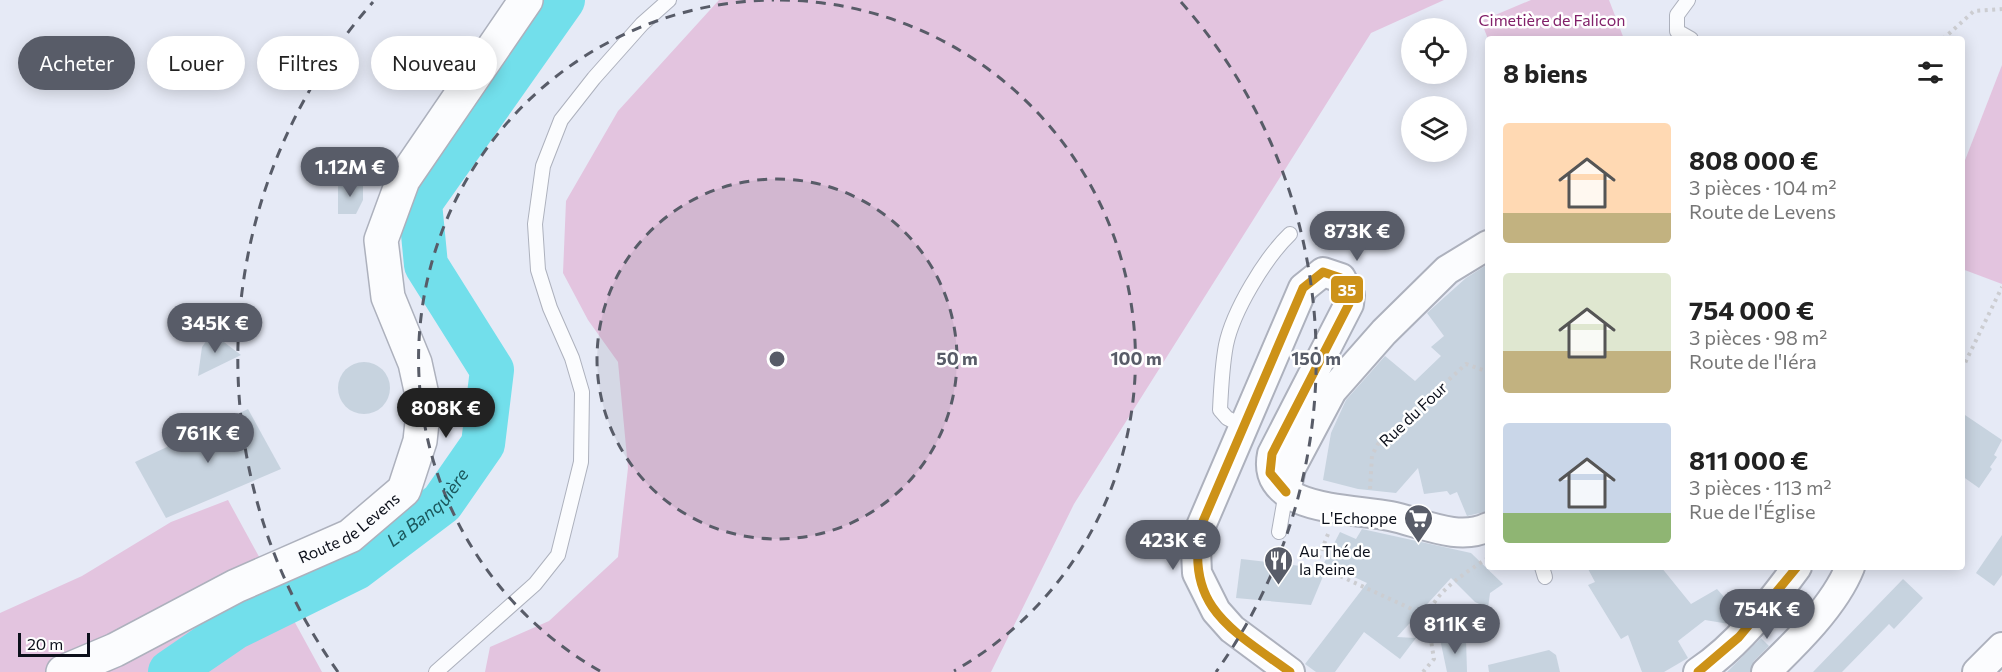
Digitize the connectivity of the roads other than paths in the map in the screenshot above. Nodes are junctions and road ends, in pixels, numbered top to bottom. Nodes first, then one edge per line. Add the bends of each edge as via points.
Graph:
1 (526, 0) edge
2 (669, 0) edge
3 (1688, 0) edge
4 (1685, 36) edge
5 (1290, 234) dead end
6 (1485, 246) edge
7 (1243, 426) junction
8 (1286, 492) junction
9 (1485, 527) edge
10 (1279, 532) dead end
11 (1795, 570) edge
12 (1849, 570) edge
13 (2002, 647) edge
14 (63, 672) edge
15 (436, 672) edge
16 (1290, 672) edge
17 (1698, 672) edge
18 (1766, 672) edge
19 (1977, 672) edge

1 - 14 street, Route de Levens via 404,180 381,240 388,297 415,363 424,404 420,441 404,490 350,536 236,586 115,650
2 - 15 lane via 642,24 561,120 543,165 535,224 538,270 582,392 581,462 558,555 535,584
3 - 4 lane via 1677,15 1677,31
5 - 7 lane via 1276,249 1238,311 1226,344 1220,410
6 - 8 street via 1447,270 1332,391 1291,468
7 - 8 street via 1303,288 1323,272 1341,279 1350,295 1349,304 1272,454 1270,473
7 - 16 street via 1201,526 1197,573 1206,596 1232,629
8 - 9 street via 1313,505 1389,516 1457,532
8 - 10 lane
11 - 17 street via 1724,651
12 - 18 street via 1844,582 1797,642
13 - 19 street

